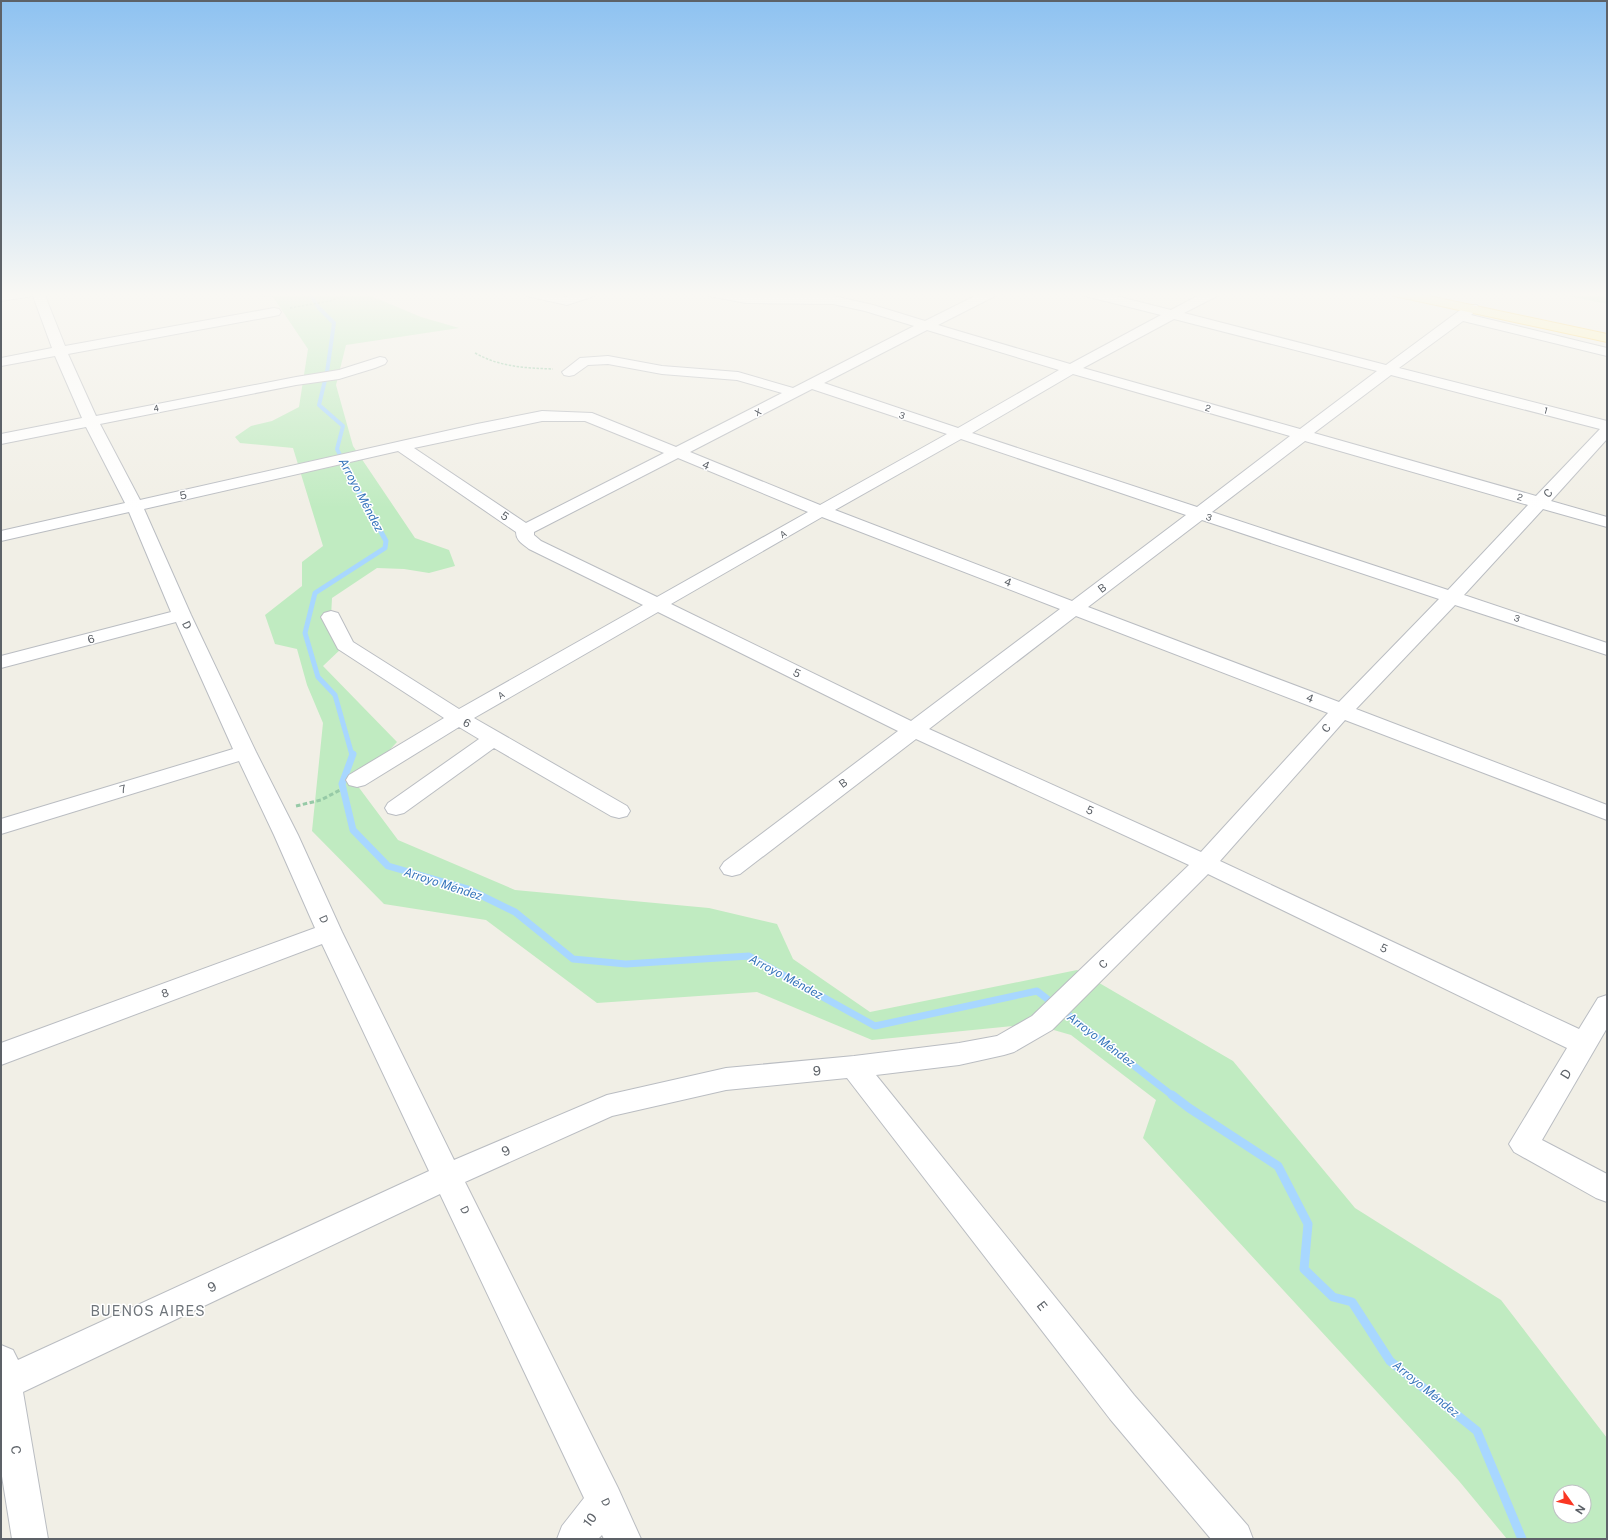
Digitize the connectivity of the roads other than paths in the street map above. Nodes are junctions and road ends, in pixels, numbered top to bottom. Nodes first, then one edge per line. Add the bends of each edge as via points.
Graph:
1 (66, 365) edge
2 (371, 365) edge
3 (578, 365) edge
4 (634, 365) edge
5 (728, 365) edge
6 (848, 365) edge
7 (1060, 365) edge
8 (1077, 365) edge
9 (1373, 365) edge
10 (1395, 365) edge
11 (1071, 368) junction
12 (1389, 369) junction
13 (571, 370) road end
14 (738, 376) junction
15 (811, 384) junction
16 (796, 393) junction
17 (90, 421) junction
18 (1607, 426) edge
19 (1607, 430) edge
20 (959, 434) junction
21 (1302, 435) junction
22 (1, 439) edge
23 (401, 446) junction
24 (678, 453) junction
25 (1540, 502) junction
26 (134, 505) junction
27 (821, 511) junction
28 (1199, 514) junction
29 (1607, 522) edge
30 (525, 530) junction
31 (1, 536) edge
32 (1452, 597) junction
33 (658, 605) junction
34 (1076, 608) junction
35 (182, 615) junction
36 (331, 617) dead end
37 (1607, 648) edge
38 (1, 662) edge
39 (1342, 711) junction
40 (460, 718) junction
41 (913, 730) junction
42 (494, 738) junction
43 (245, 752) junction
44 (357, 780) dead end
45 (396, 808) dead end
46 (619, 811) dead end
47 (1607, 813) edge
48 (1, 827) edge
49 (1205, 863) junction
50 (732, 868) dead end
51 (329, 932) junction
52 (1607, 1005) edge
53 (1042, 1023) joint
54 (1585, 1044) junction
55 (1, 1054) edge
56 (854, 1068) junction
57 (448, 1176) junction
58 (1607, 1190) edge
59 (2, 1376) edge
60 (605, 1500) junction
61 (30, 1539) edge
62 (575, 1539) edge
63 (623, 1539) edge
64 (1235, 1539) edge

1 - 17 street, D
2 - 17 street, 4 via 335,376
3 - 13 street
4 - 14 street via 662,370
5 - 14 street
6 - 15 street, X
7 - 11 street, 2
8 - 11 street, A
9 - 12 street, 1
10 - 12 street, B
11 - 20 street, A
11 - 21 street, 2
12 - 18 street, 1
12 - 21 street, B
14 - 16 street
15 - 16 street, X
15 - 20 street, 3
16 - 24 street, X
17 - 22 street, 4
17 - 26 street, D
19 - 25 street, C
20 - 27 street, A
20 - 28 street, 3
21 - 25 street, 2
21 - 28 street, B
23 - 24 street, 4 via 542,416 587,416
23 - 26 street, 5
23 - 30 street, 5
24 - 27 street, 4
24 - 30 street, X
25 - 29 street, 2
25 - 32 street, C
26 - 31 street, 5
26 - 35 street, D
27 - 33 street, A
27 - 34 street, 4
28 - 32 street, 3
28 - 34 street, B
30 - 33 street, 5 via 525,537 535,545
32 - 37 street, 3
32 - 39 street, C
33 - 40 street, A
33 - 41 street, 5
34 - 39 street, 4
34 - 41 street, B
35 - 38 street, 6
35 - 43 street, D
36 - 40 street, 6 via 345,645
39 - 47 street, 4
39 - 49 street, C
40 - 42 street, 6
40 - 44 street, A
41 - 49 street, 5
41 - 50 street, B
42 - 45 street
42 - 46 street, 6
43 - 48 street, 7
43 - 51 street, D via 286,835
49 - 53 street, C
49 - 54 street, 5
51 - 55 street, 8
51 - 57 street, D
52 - 54 street, D
53 - 56 street, 9 via 1004,1045 959,1054
54 - 58 street, D via 1524,1144
56 - 57 street, 9 via 726,1079 607,1106
56 - 64 street, E via 1122,1407
57 - 59 street, 9
57 - 60 street, D
59 - 61 street, C
60 - 62 street, 10
60 - 63 street, D

